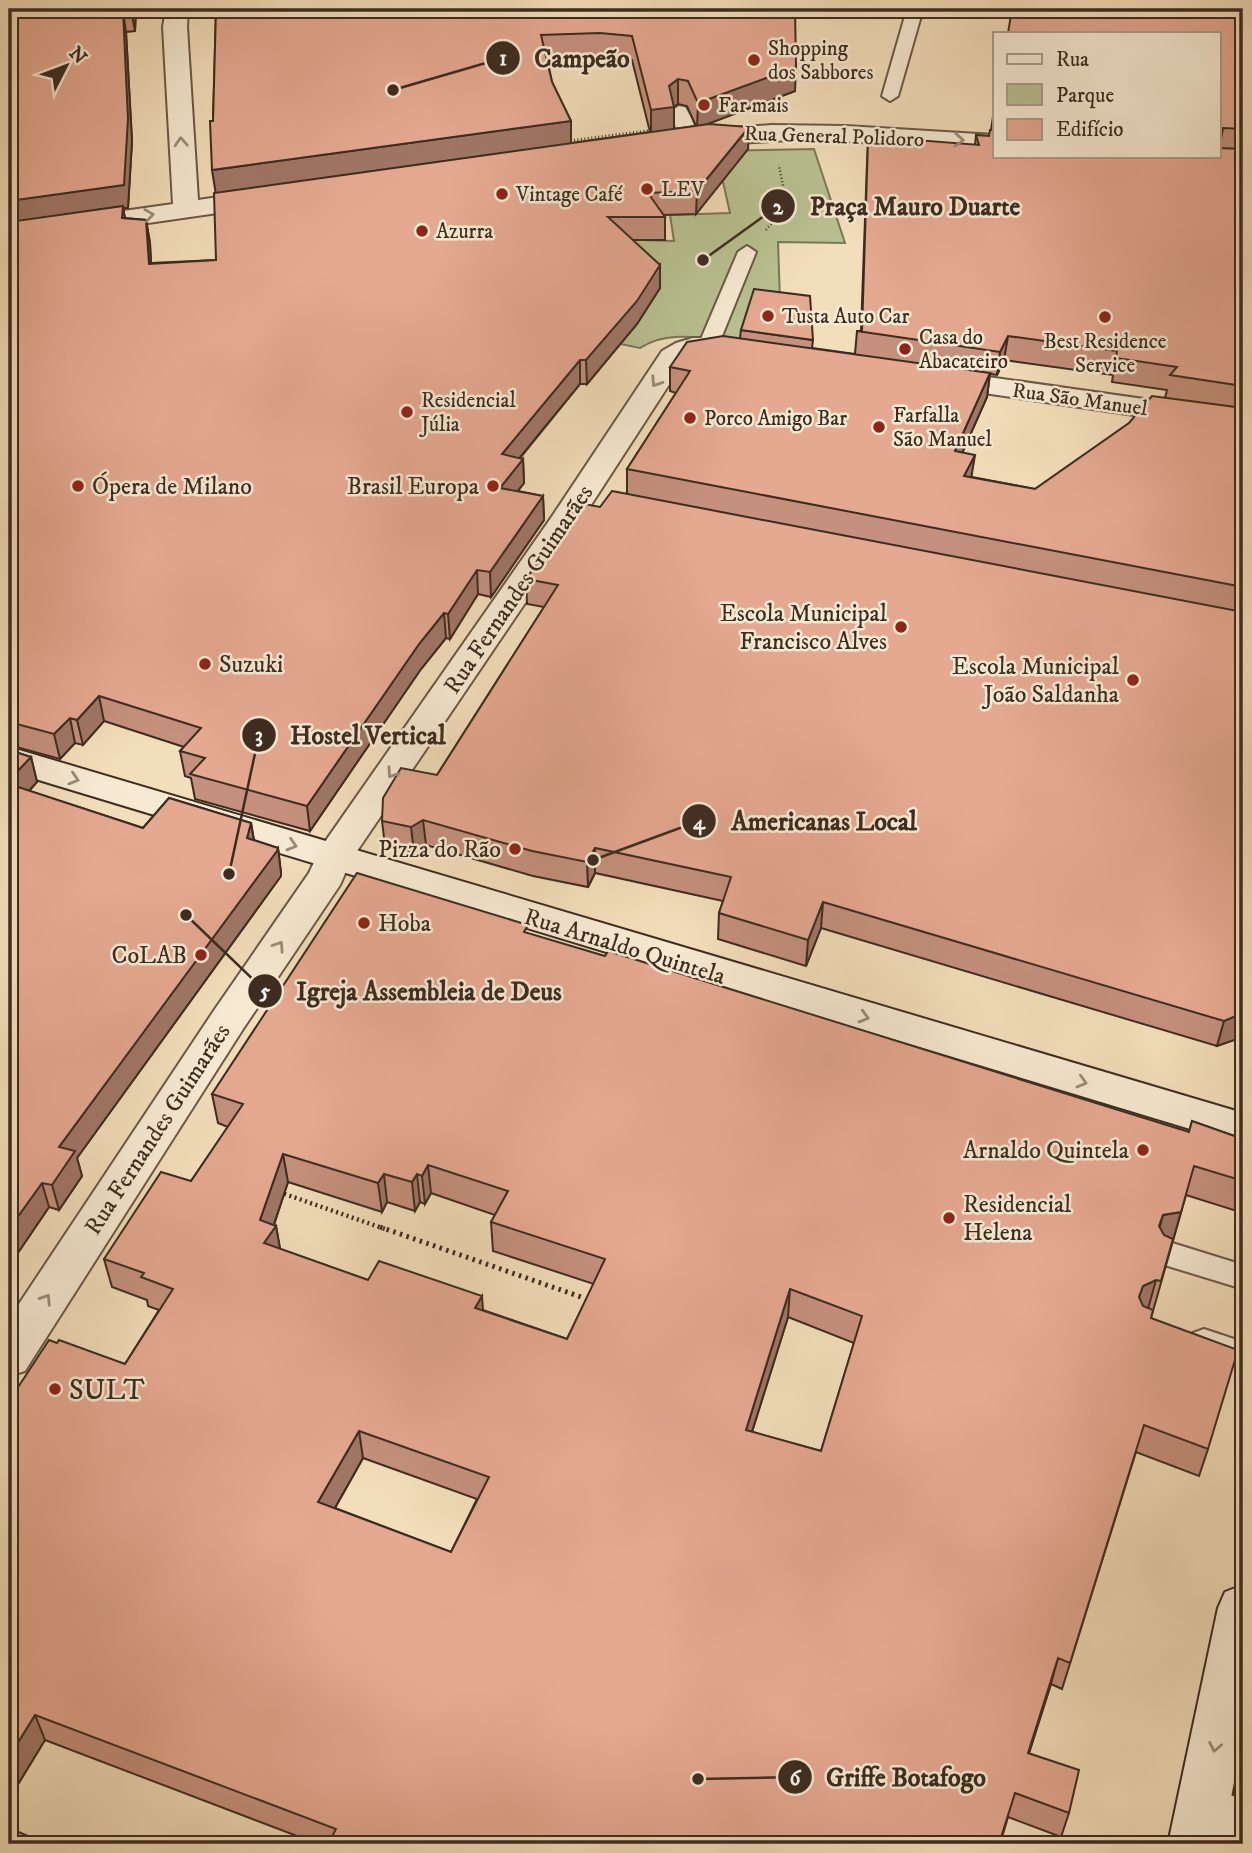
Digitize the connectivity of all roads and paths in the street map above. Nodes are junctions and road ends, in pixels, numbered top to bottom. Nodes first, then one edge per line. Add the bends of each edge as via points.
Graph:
1 (177, 9) edge
2 (915, 9) edge
3 (890, 96) dead end
4 (684, 125) junction
5 (559, 142) edge
6 (993, 143) edge
7 (660, 144) edge
8 (776, 154) dead end
9 (294, 195) edge
10 (186, 210) junction
11 (9, 235) edge
12 (747, 252) joint
13 (708, 346) junction
14 (755, 353) edge
15 (918, 376) edge
16 (1243, 422) edge
17 (9, 759) edge
18 (333, 858) junction
19 (1243, 1129) edge
20 (272, 1190) edge
21 (1169, 1254) edge
22 (1243, 1277) edge
23 (584, 1298) edge
24 (1172, 1332) edge
25 (1243, 1355) edge
26 (9, 1357) edge
27 (1243, 1608) edge
28 (1214, 1827) edge

10 -> 1 street via 174,27
2 - 3 lane
4 - 5 path
4 -> 6 street, Rua General Polidoro via 733,133 885,135
4 - 7 street, Rua General Polidoro
8 - 12 path via 787,205
9 - 10 street
11 -> 10 street
12 - 13 lane
13 - 14 street
13 -> 18 street, Rua Fernandes Guimarães via 686,348 672,357 594,500
15 - 16 street, Rua São Manuel
17 -> 18 street, Rua Arnaldo Quintela
18 -> 19 street, Rua Arnaldo Quintela
26 -> 18 street, Rua Fernandes Guimarães via 327,876
20 - 23 path
21 - 22 lane
24 - 25 lane
27 -> 28 street

